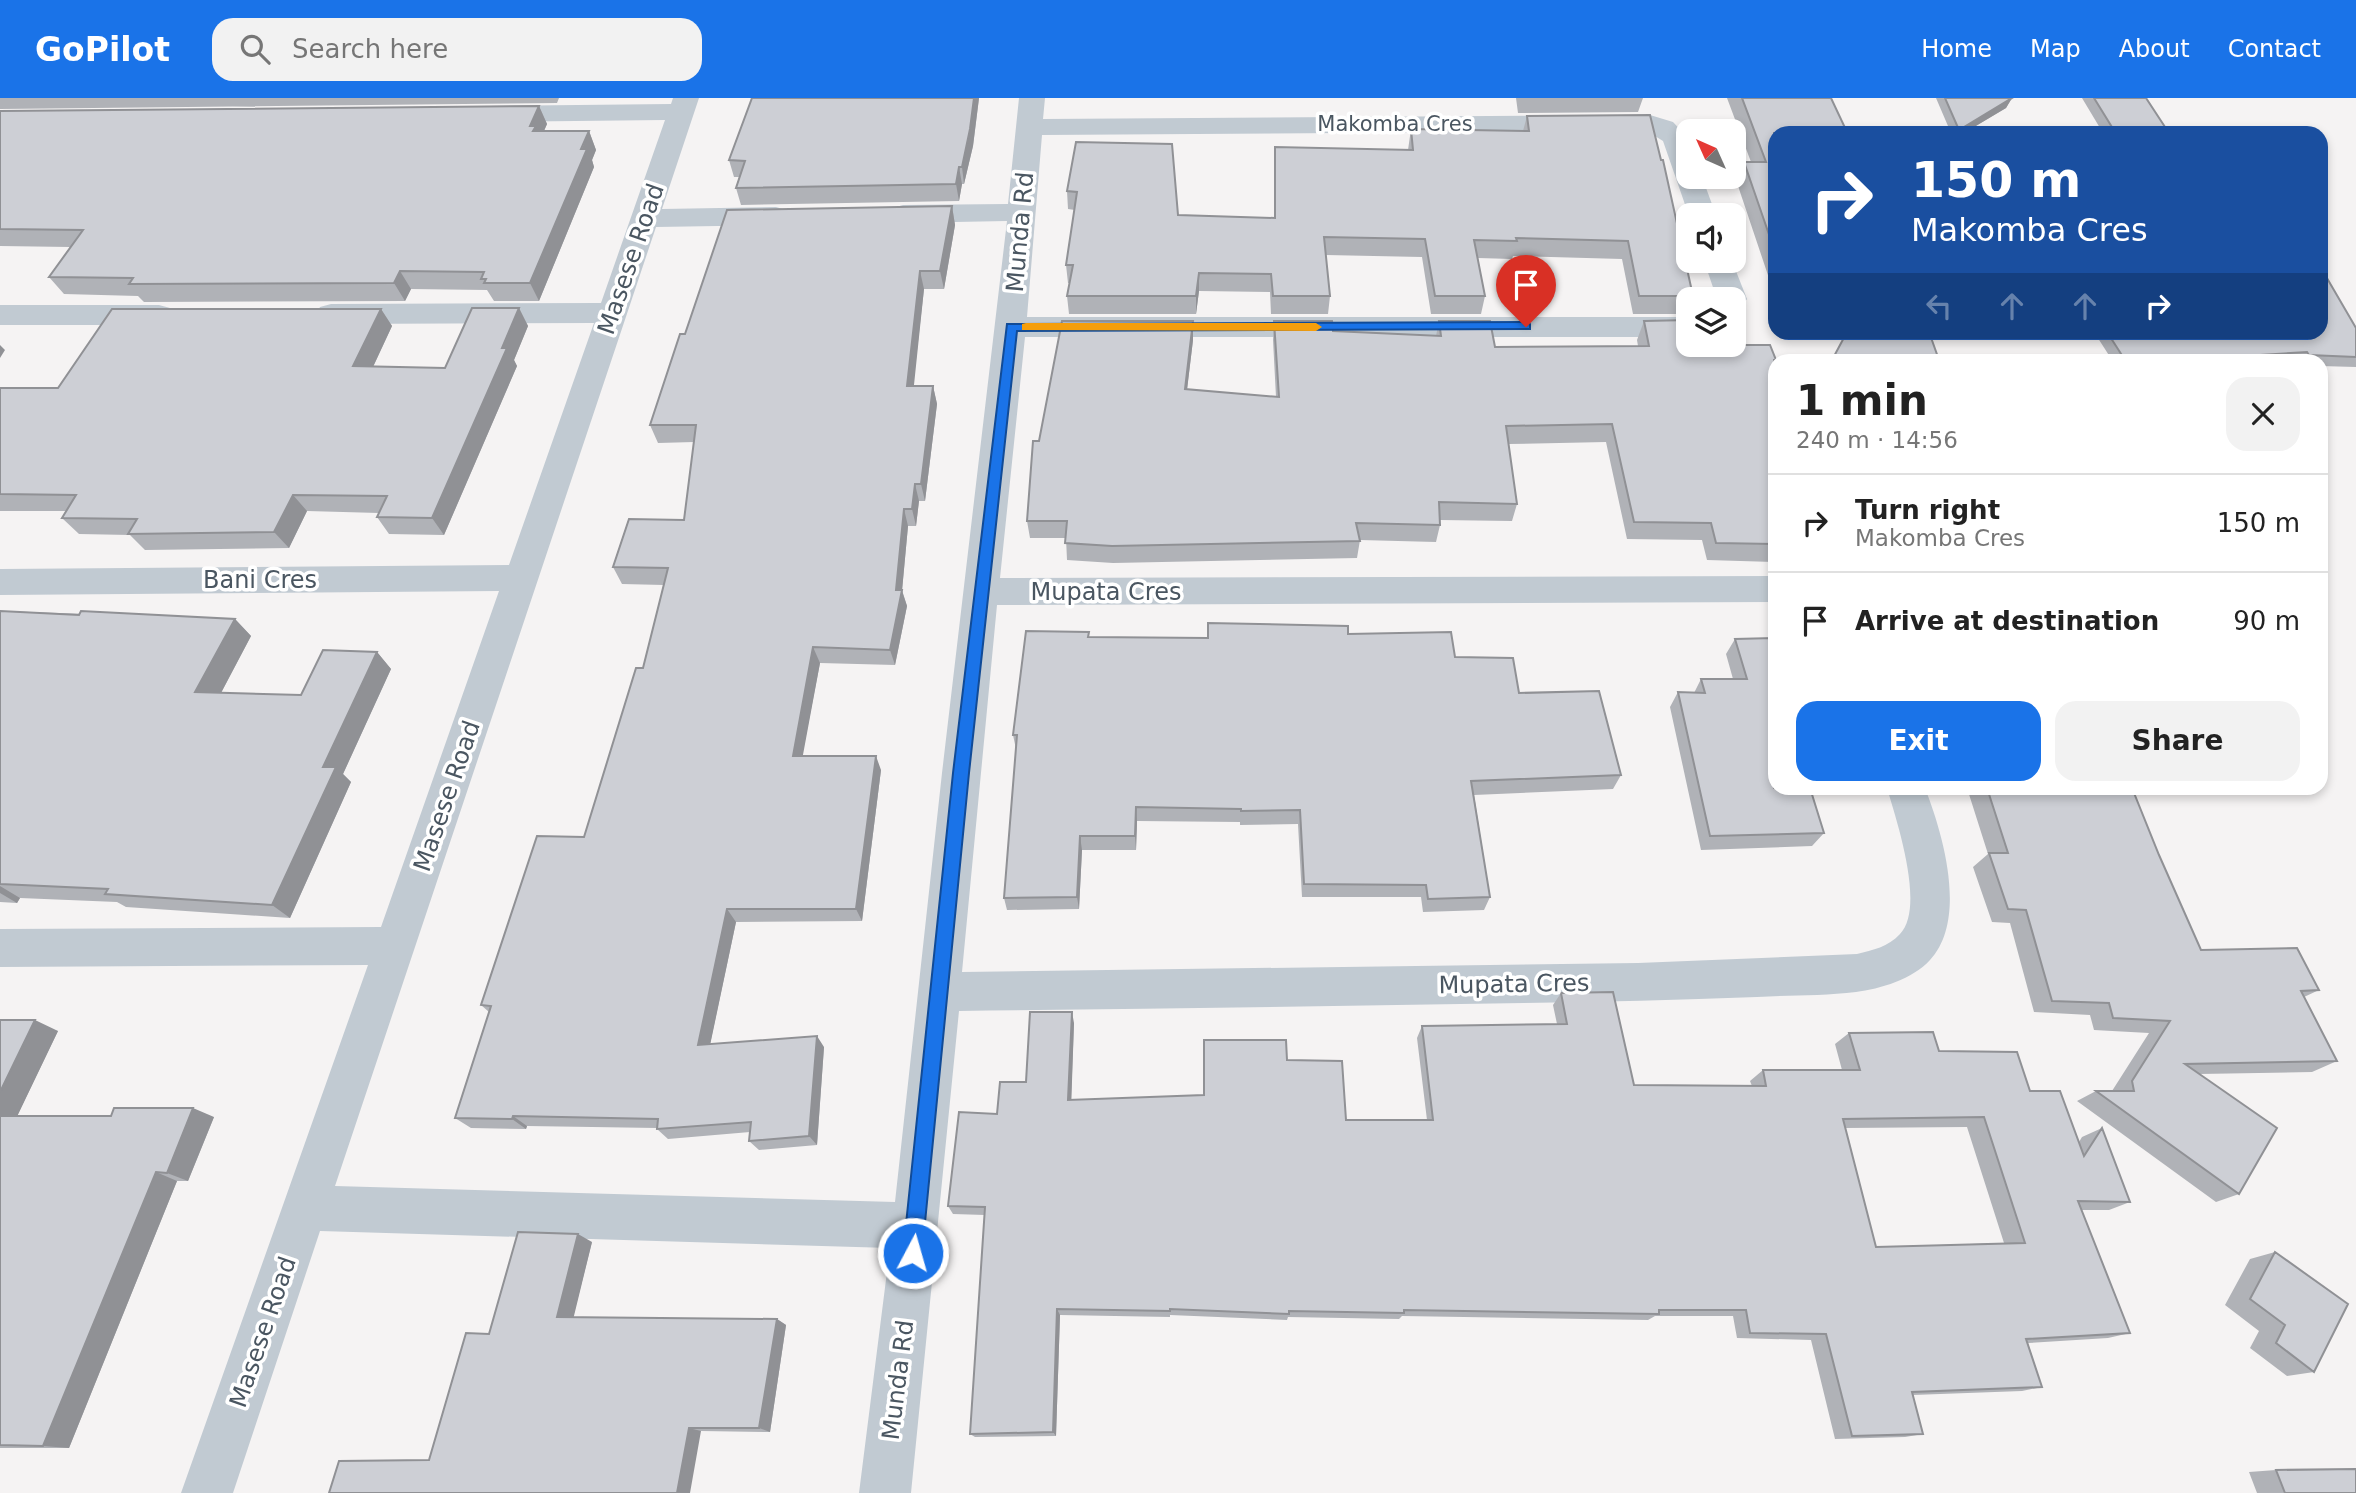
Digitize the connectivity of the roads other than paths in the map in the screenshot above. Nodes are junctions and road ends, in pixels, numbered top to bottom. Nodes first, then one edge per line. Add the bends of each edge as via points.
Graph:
1 (683, 105) edge
2 (1030, 113) edge
3 (458, 114) edge
4 (1698, 203) edge
5 (1023, 212) junction
6 (883, 214) edge
7 (799, 215) edge
8 (645, 218) junction
9 (612, 313) junction
10 (306, 314) edge
11 (0, 315) edge
12 (181, 315) edge
13 (1011, 327) junction
14 (1676, 327) edge
15 (521, 578) junction
16 (0, 582) edge
17 (1768, 589) edge
18 (983, 592) junction
19 (1908, 795) edge
20 (396, 946) junction
21 (0, 948) edge
22 (939, 992) junction
23 (305, 1208) junction
24 (916, 1226) junction
25 (207, 1493) edge
26 (885, 1493) edge

1 - 3 street
1 - 8 street, Masese Road
2 - 4 street, Makomba Cres via 1650,123 1675,138
2 - 5 street, Munda Rd
5 - 6 street
5 - 13 street, Munda Rd
7 - 8 street
8 - 9 street, Masese Road
9 - 10 street
9 - 15 street, Masese Road
11 - 12 street
13 - 14 street
13 - 18 street, Munda Rd
15 - 16 street, Bani Cres
15 - 20 street, Masese Road
17 - 18 street, Mupata Cres
18 - 22 street, Munda Rd
19 - 22 street, Mupata Cres via 1928,874 1931,913 1922,940 1906,958 1884,969 1857,974 1638,982
20 - 21 street
20 - 23 street, Masese Road
22 - 24 street, Munda Rd
23 - 24 street
23 - 25 street, Masese Road
24 - 26 street, Munda Rd

